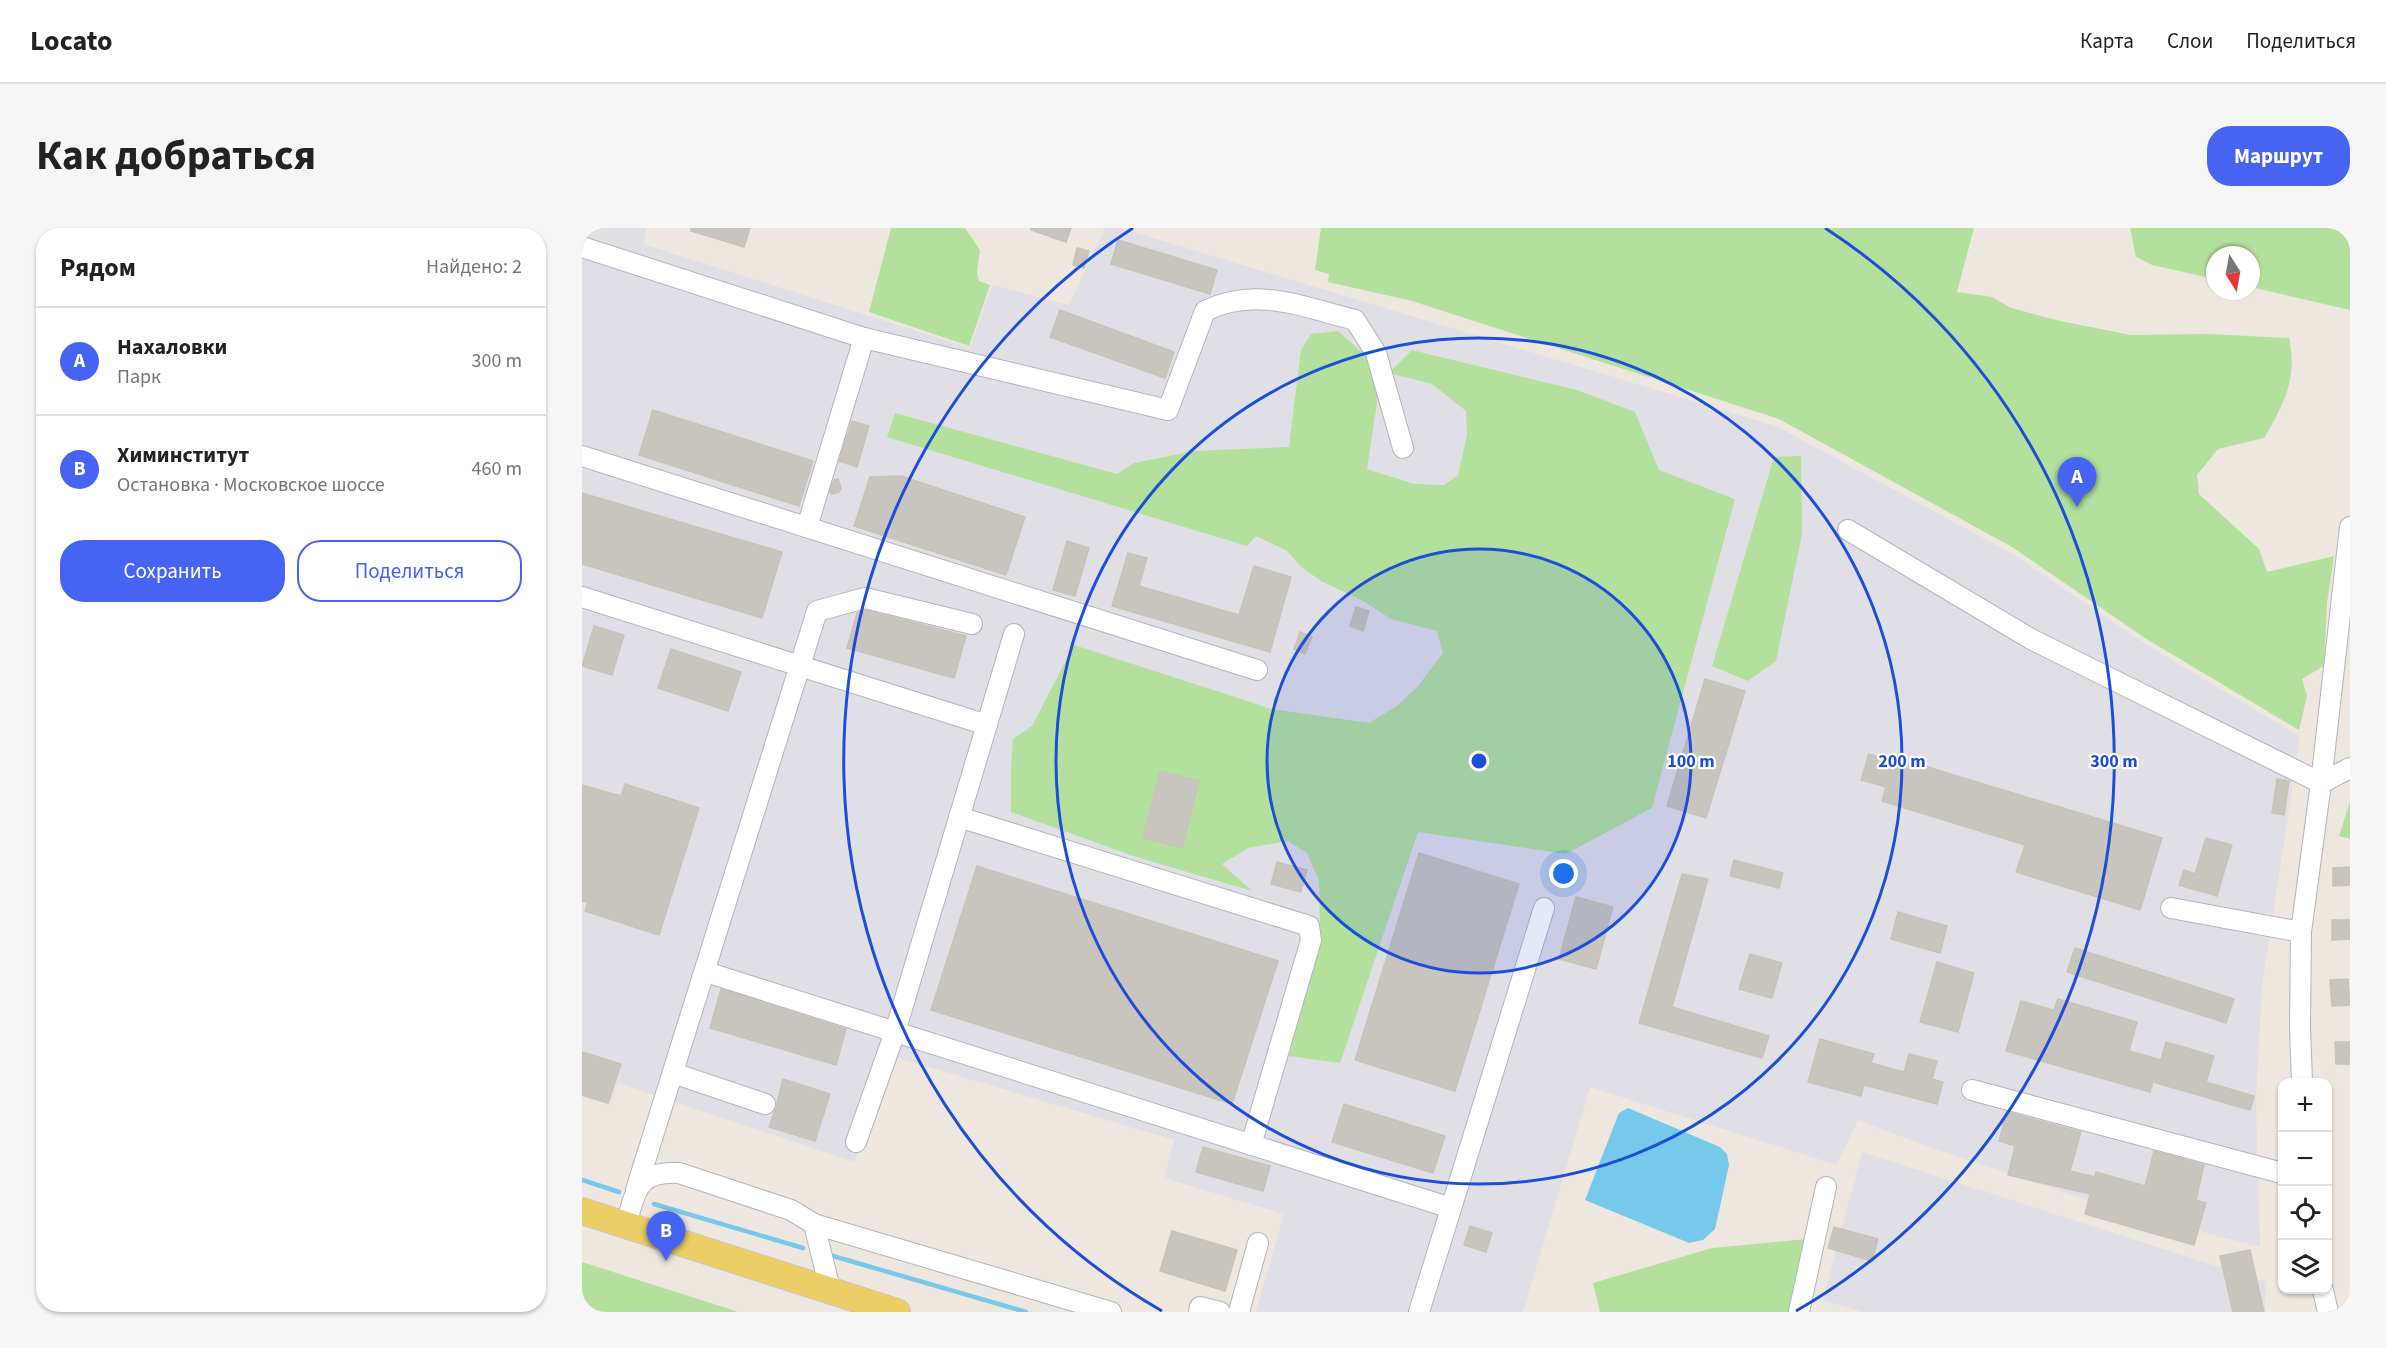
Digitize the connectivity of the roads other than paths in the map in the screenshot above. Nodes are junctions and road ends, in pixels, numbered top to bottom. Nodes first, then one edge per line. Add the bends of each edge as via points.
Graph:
1 (582, 247) edge
2 (864, 338) junction
3 (1403, 447) dead end
4 (582, 456) edge
5 (807, 527) junction
6 (2350, 527) edge
7 (1848, 530) dead end
8 (582, 597) edge
9 (972, 624) dead end
10 (1014, 634) dead end
11 (800, 666) junction
12 (1257, 670) dead end
13 (987, 725) junction
14 (2350, 768) edge
15 (2320, 783) junction
16 (959, 817) junction
17 (1544, 908) dead end
18 (2171, 908) dead end
19 (2301, 932) junction
20 (706, 972) junction
21 (895, 1032) junction
22 (673, 1073) junction
23 (2302, 1078) edge
24 (1972, 1090) dead end
25 (765, 1104) dead end
26 (856, 1142) dead end
27 (1251, 1145) junction
28 (2278, 1172) edge
29 (1826, 1187) dead end
30 (636, 1190) junction
31 (1451, 1208) junction
32 (584, 1216) edge
33 (814, 1224) junction
34 (626, 1225) junction
35 (1258, 1244) dead end
36 (831, 1293) junction
37 (2324, 1294) edge
38 (897, 1312) edge
39 (1111, 1312) edge
40 (1199, 1312) edge
41 (1220, 1312) edge
42 (1239, 1312) edge
43 (1419, 1312) edge
44 (1799, 1312) edge
45 (2328, 1312) edge

1 - 2 street
2 - 3 street via 1168,410 1205,310 1248,297 1289,303 1355,320 1376,353
2 - 5 street
4 - 5 street
5 - 12 street
6 - 15 street
7 - 15 street via 2031,639
8 - 11 street
9 - 11 street via 866,598 817,611
10 - 13 street
11 - 13 street
11 - 20 street
13 - 16 street
14 - 15 street
15 - 19 street
16 - 21 street
16 - 27 street via 1309,926 1311,940
17 - 31 street
18 - 19 street
19 - 23 street
20 - 21 street
20 - 22 street
21 - 26 street
21 - 27 street
22 - 25 street
22 - 30 street
24 - 28 street
27 - 31 street
29 - 44 street
30 - 33 street via 645,1178 661,1172 679,1173 791,1210
30 - 34 street
31 - 43 street
32 - 34 main road
33 - 36 street
33 - 39 street
34 - 36 main road
35 - 42 street
36 - 38 main road
37 - 45 street
40 - 41 street via 1200,1306

